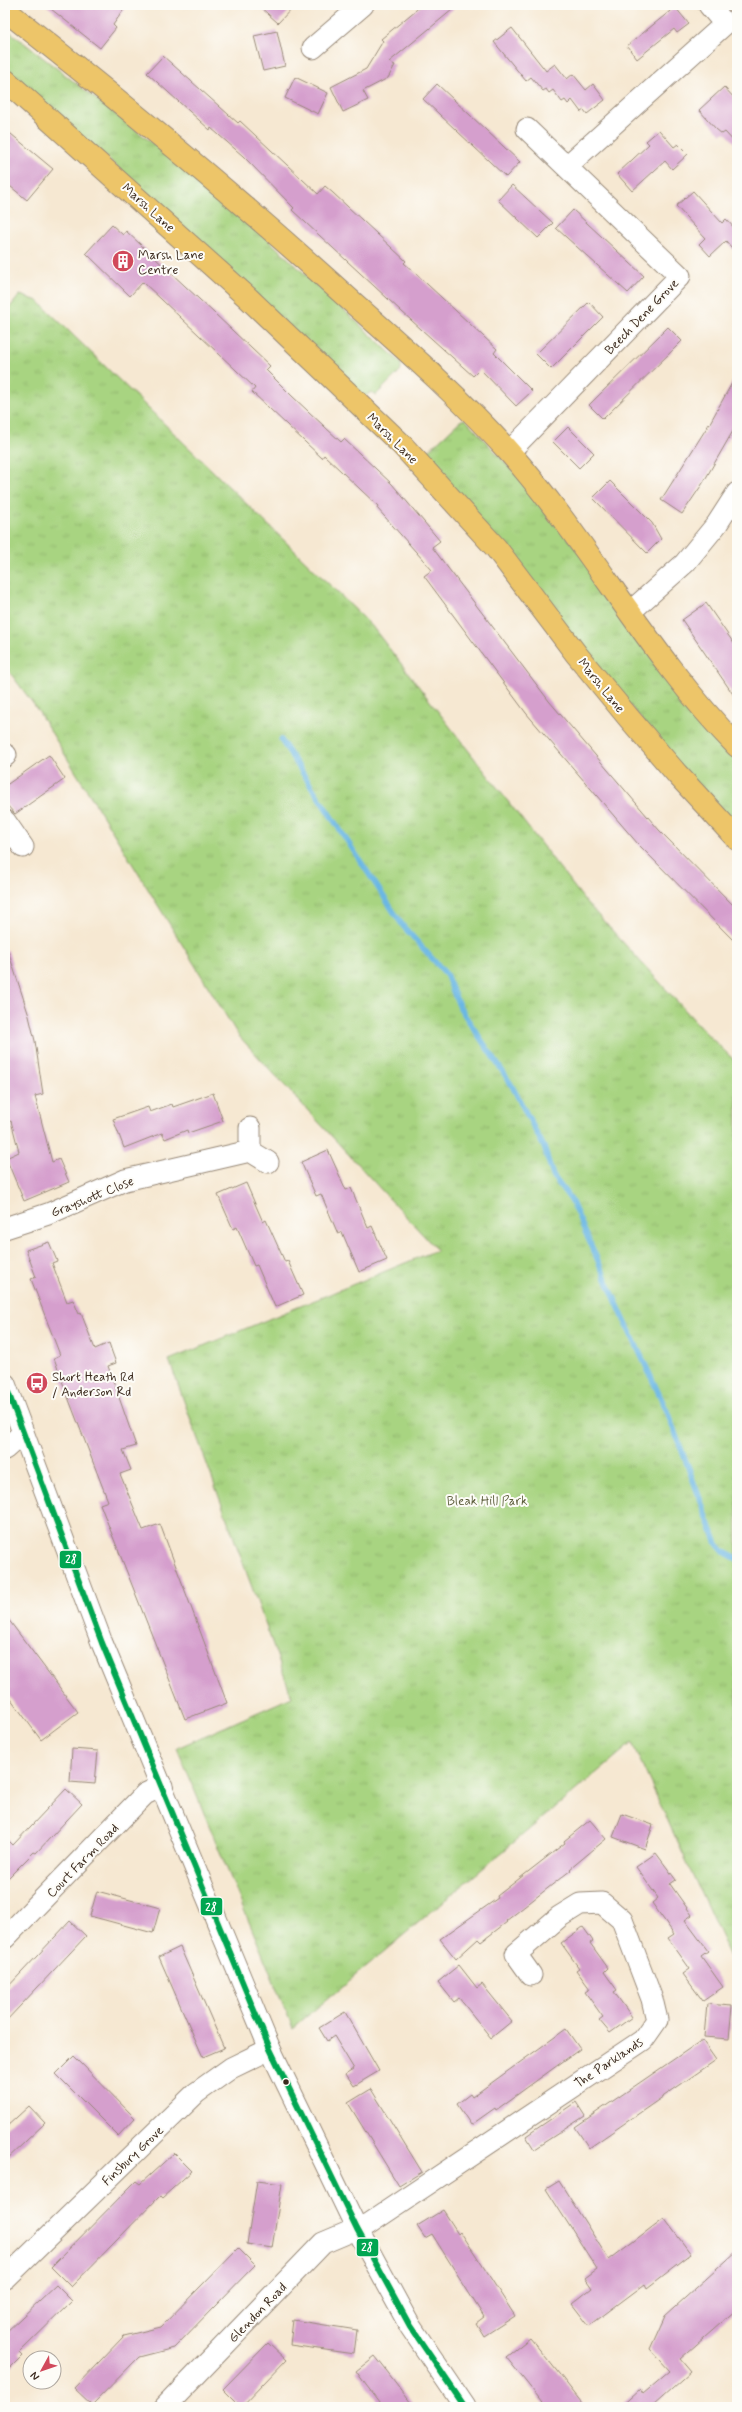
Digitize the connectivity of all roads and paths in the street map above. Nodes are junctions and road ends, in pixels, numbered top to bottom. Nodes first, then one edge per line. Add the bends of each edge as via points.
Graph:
1 (363, 5) edge
2 (709, 5) edge
3 (5, 10) edge
4 (312, 48) dead end
5 (5, 80) edge
6 (527, 129) dead end
7 (567, 166) junction
8 (509, 452) junction
9 (737, 493) edge
10 (630, 612) junction
11 (737, 746) edge
12 (5, 821) edge
13 (737, 838) edge
14 (23, 847) dead end
15 (250, 1128) dead end
16 (250, 1151) junction
17 (268, 1162) dead end
18 (5, 1228) edge
19 (5, 1384) edge
20 (23, 1433) junction
21 (5, 1449) edge
22 (162, 1786) junction
23 (5, 1938) edge
24 (532, 1975) dead end
25 (270, 2049) junction
26 (357, 2229) junction
27 (6, 2278) dead end
28 (165, 2407) edge
29 (465, 2407) edge

1 - 4 street
2 - 7 street via 725,24
3 - 8 main road via 179,149 267,224 454,393
5 - 13 main road, Marsh Lane via 246,296 401,444 496,548 624,712
6 - 7 street, Beech Dene Grove
7 - 8 street, Beech Dene Grove via 680,276
8 - 10 main road via 567,522
9 - 10 street via 717,524 685,563
10 - 11 main road via 687,688
12 - 14 street
15 - 16 street
16 - 17 street
16 - 18 street, Grayshott Close via 125,1180 48,1214
19 - 20 street
20 - 21 street
20 - 22 street via 102,1643
22 - 23 street, Court Farm Road via 145,1794
22 - 25 street
24 - 26 street, The Parklands via 516,1954 559,1917 580,1904 602,1904 622,1920 652,1999 657,2020 643,2040
25 - 26 street
25 - 27 street, Finsbury Grove via 231,2068 196,2093
26 - 28 street, Glendon Road via 323,2243
26 - 29 street via 410,2326

